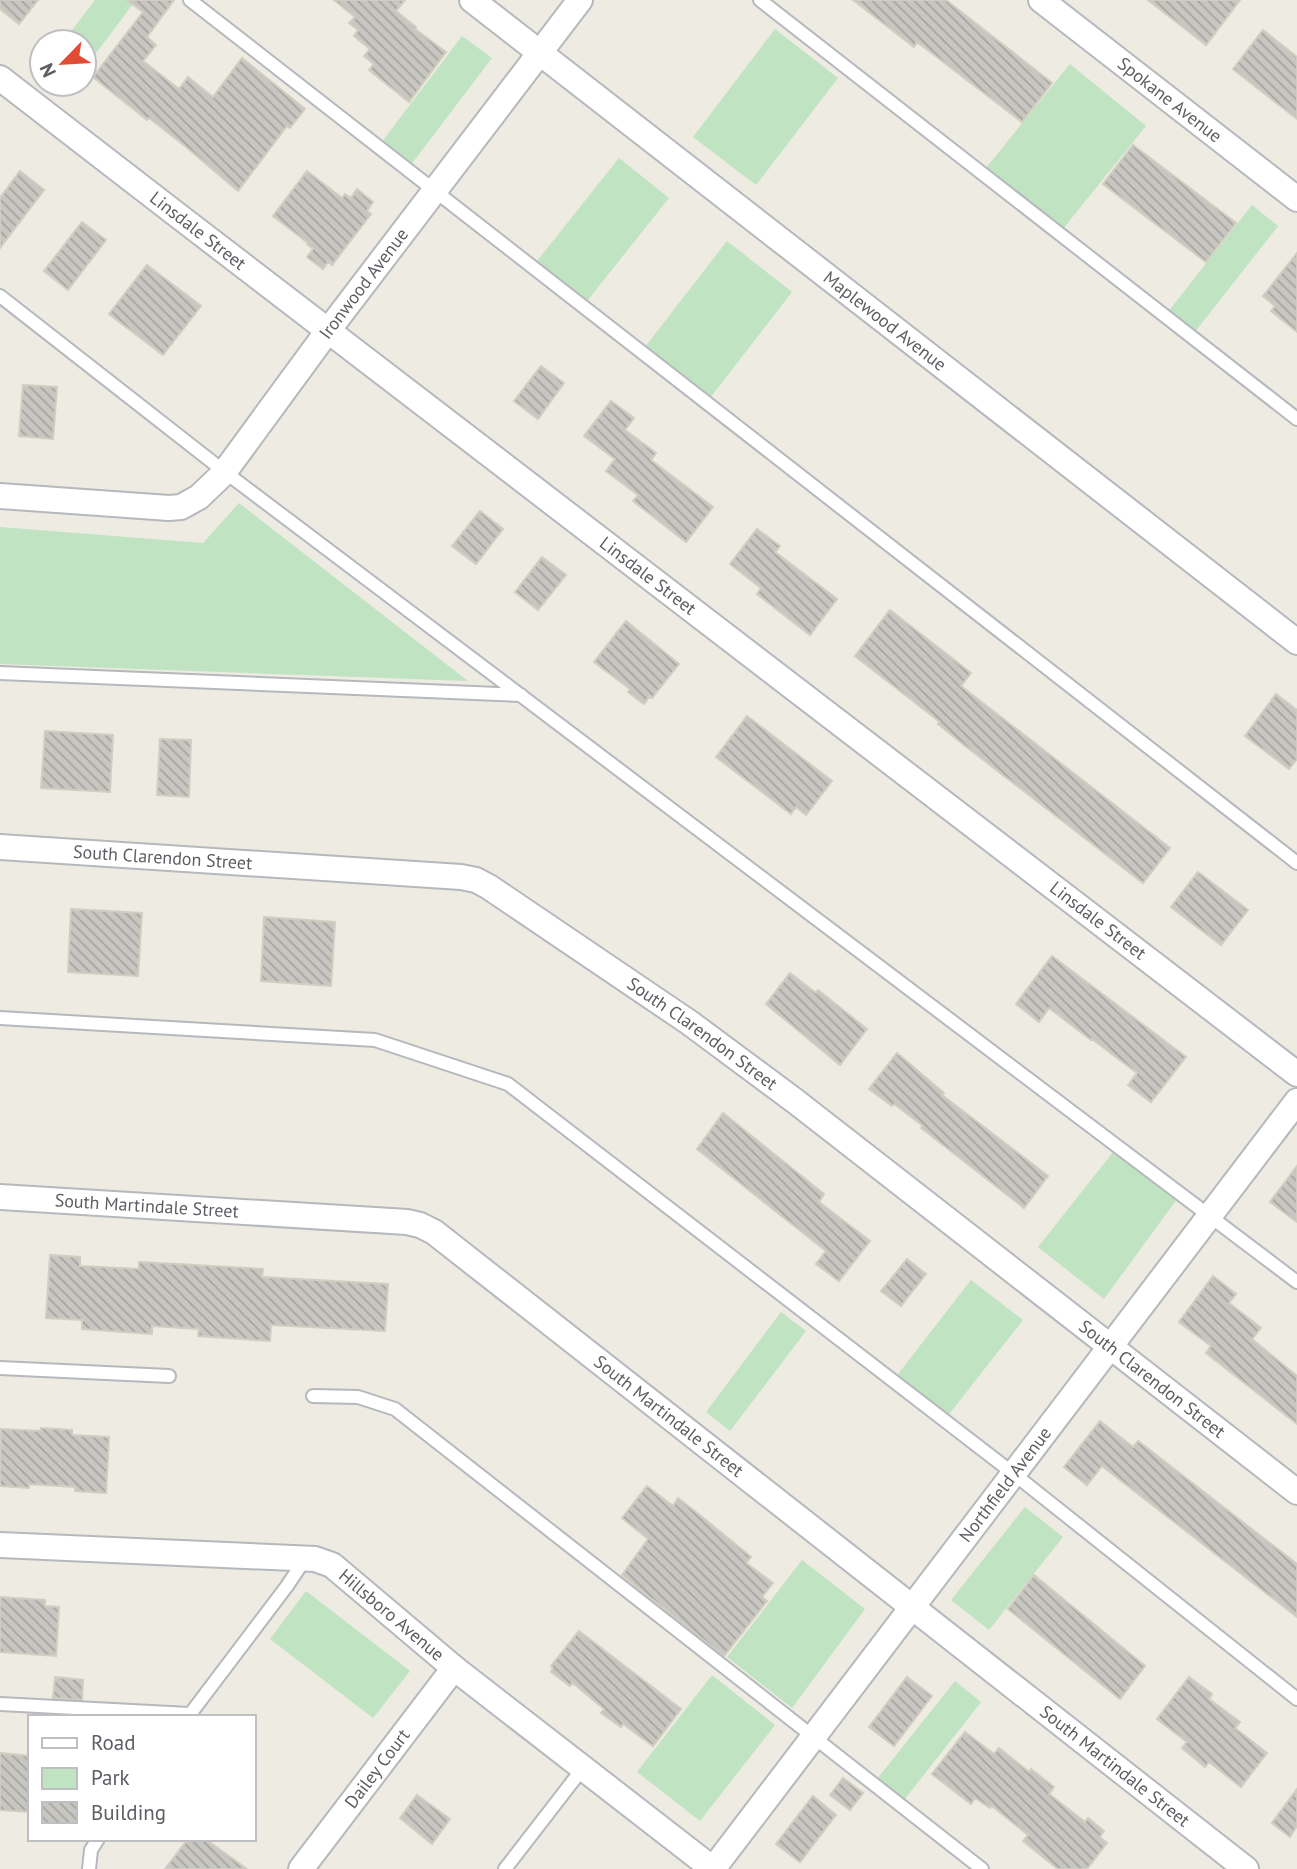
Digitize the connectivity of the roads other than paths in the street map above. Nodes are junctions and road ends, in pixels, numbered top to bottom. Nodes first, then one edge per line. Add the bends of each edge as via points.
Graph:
1 (190, 0) edge
2 (472, 0) edge
3 (580, 0) edge
4 (760, 0) edge
5 (1041, 0) edge
6 (540, 52) junction
7 (0, 78) edge
8 (434, 192) junction
9 (1297, 199) edge
10 (0, 296) edge
11 (327, 332) junction
12 (1297, 419) edge
13 (225, 472) junction
14 (0, 496) edge
15 (1297, 642) edge
16 (0, 673) edge
17 (521, 695) junction
18 (0, 847) edge
19 (1297, 863) edge
20 (0, 1018) edge
21 (1297, 1074) edge
22 (1297, 1101) edge
23 (0, 1197) edge
24 (1210, 1215) junction
25 (1297, 1282) edge
26 (1111, 1346) junction
27 (0, 1368) edge
28 (169, 1376) dead end
29 (313, 1396) dead end
30 (1014, 1474) junction
31 (1297, 1492) edge
32 (0, 1545) edge
33 (305, 1559) junction
34 (912, 1607) junction
35 (454, 1668) junction
36 (1297, 1699) edge
37 (0, 1703) edge
38 (174, 1715) edge
39 (189, 1715) edge
40 (814, 1737) junction
41 (583, 1768) junction
42 (97, 1841) edge
43 (89, 1869) edge
44 (301, 1869) edge
45 (505, 1869) edge
46 (713, 1869) edge
47 (982, 1869) edge
48 (1246, 1869) edge

1 - 8 lane
2 - 6 street, Maplewood Avenue
3 - 6 street, Ironwood Avenue
4 - 12 lane
5 - 9 street, Spokane Avenue
6 - 8 street, Ironwood Avenue
6 - 15 street, Maplewood Avenue
7 - 11 street, Linsdale Street
8 - 11 street, Ironwood Avenue
8 - 19 lane
10 - 13 lane
11 - 13 street, Ironwood Avenue
11 - 21 street, Linsdale Street
13 - 14 street, Ironwood Avenue via 181,507
13 - 17 lane
16 - 17 lane
17 - 24 lane
18 - 26 street, South Clarendon Street via 476,880 690,1023
20 - 30 lane via 375,1040 508,1084
22 - 24 street, Northfield Avenue
23 - 34 street, South Martindale Street via 420,1225
24 - 25 lane
24 - 26 street, Northfield Avenue
26 - 30 street, Northfield Avenue
26 - 31 street, South Clarendon Street
27 - 28 lane
29 - 40 lane via 358,1397 396,1409
30 - 34 street, Northfield Avenue
30 - 36 lane
32 - 33 street, Hillsboro Avenue
33 - 35 street, Hillsboro Avenue via 332,1565
33 - 39 lane
34 - 40 street, Northfield Avenue
34 - 48 street, South Martindale Street
35 - 41 street, Hillsboro Avenue
35 - 44 street, Dailey Court
37 - 38 lane
40 - 46 street, Northfield Avenue
40 - 47 lane
41 - 45 lane
41 - 46 street, Hillsboro Avenue
42 - 43 lane

